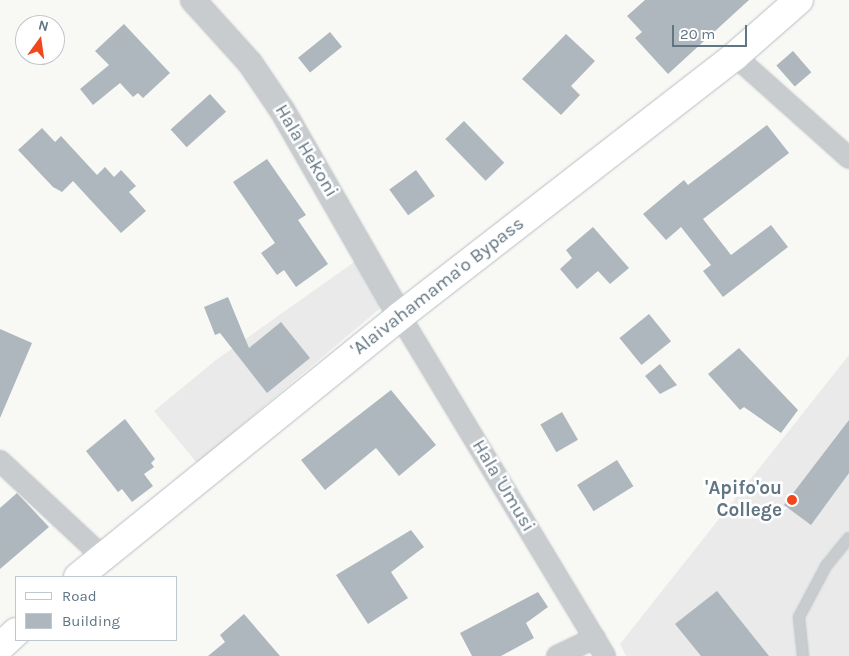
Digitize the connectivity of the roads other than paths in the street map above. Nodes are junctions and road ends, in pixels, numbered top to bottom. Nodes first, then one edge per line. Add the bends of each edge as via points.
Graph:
1 (193, 0) edge
2 (799, 0) edge
3 (735, 56) junction
4 (849, 158) edge
5 (400, 316) junction
6 (0, 461) edge
7 (849, 538) edge
8 (102, 556) junction
9 (79, 576) edge
10 (15, 633) edge
11 (595, 638) junction
12 (0, 647) edge
13 (557, 656) edge
14 (605, 656) edge
15 (803, 656) edge

1 - 5 street, Hala Hekoni via 250,62 282,110
2 - 3 main road, 'Alaivahamama'o Bypass
3 - 4 street
3 - 5 main road, 'Alaivahamama'o Bypass
5 - 8 main road, 'Alaivahamama'o Bypass
5 - 11 street, Hala 'Umusi
6 - 8 street
7 - 15 lane via 826,566 799,617
8 - 9 main road, 'Alaivahamama'o Bypass
10 - 12 main road
11 - 13 street
11 - 14 street, Hala 'Umusi

